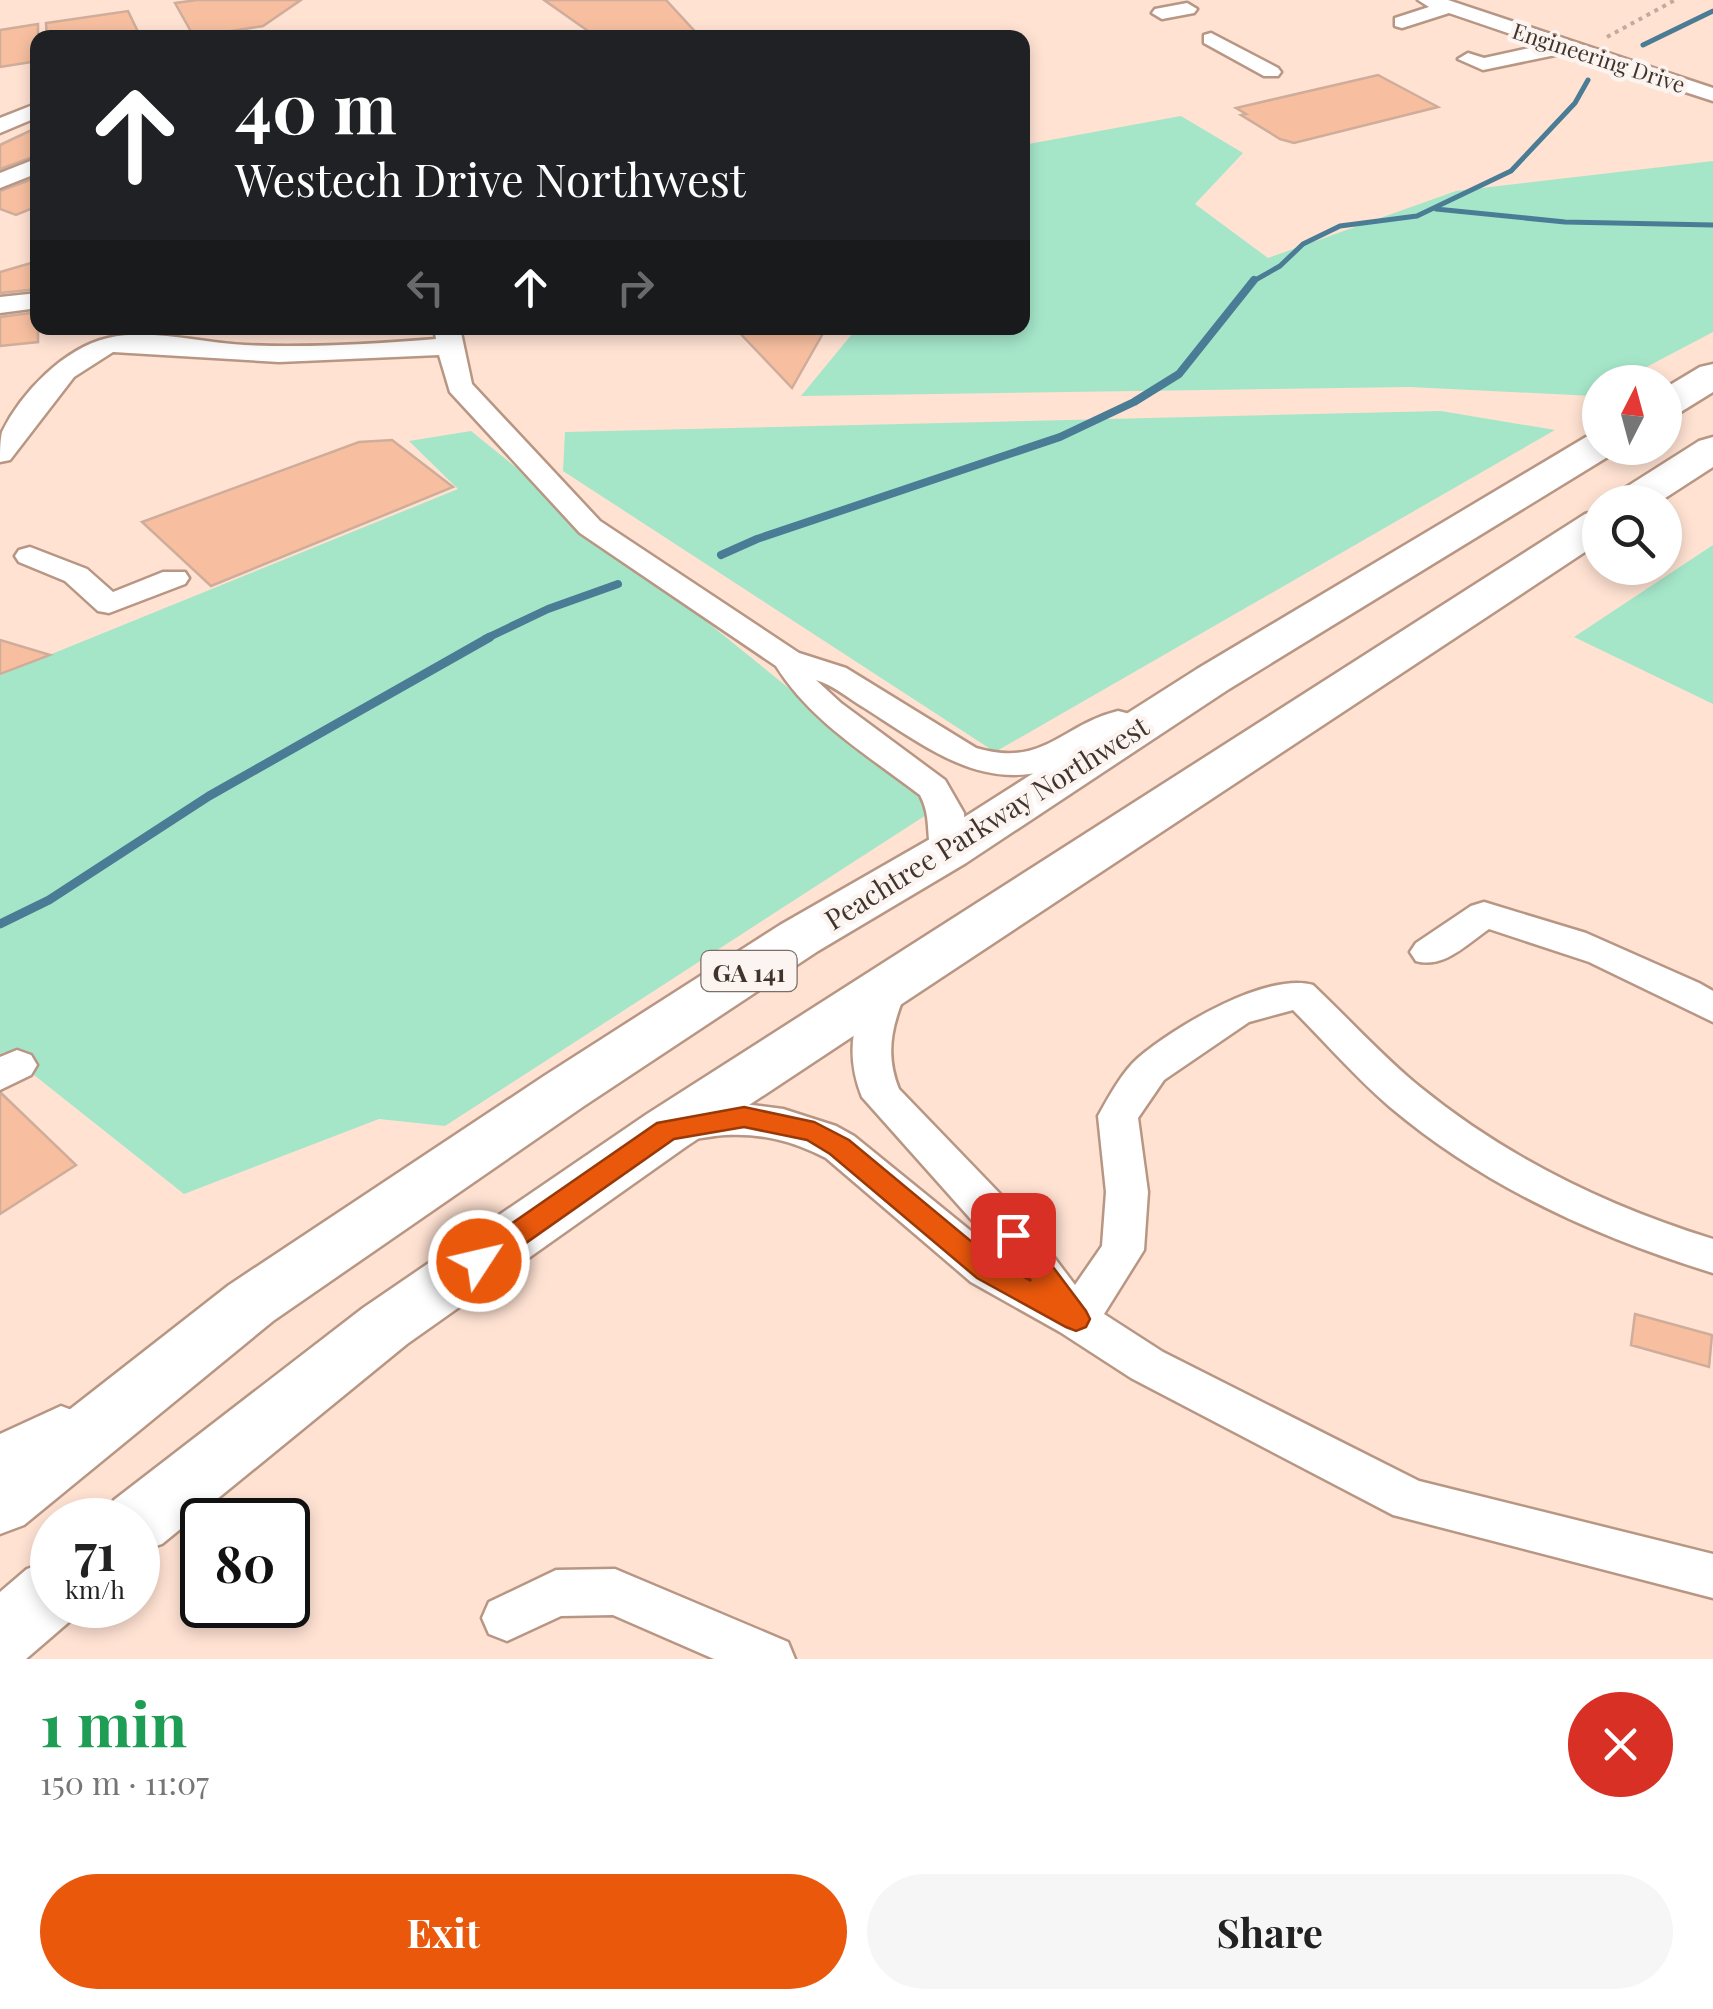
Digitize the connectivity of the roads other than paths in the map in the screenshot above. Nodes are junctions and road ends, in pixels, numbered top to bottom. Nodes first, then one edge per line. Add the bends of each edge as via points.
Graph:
1 (1428, 0) edge
2 (1449, 7) junction
3 (1187, 9) dead end
4 (1162, 13) dead end
5 (1402, 22) dead end
6 (1535, 35) junction
7 (1211, 38) dead end
8 (1568, 46) junction
9 (1512, 57) junction
10 (1468, 58) dead end
11 (1271, 72) dead end
12 (1713, 75) edge
13 (1690, 87) junction
14 (1713, 95) edge
15 (30, 107) edge
16 (30, 110) edge
17 (0, 113) edge
18 (0, 126) edge
19 (30, 168) edge
20 (0, 181) edge
21 (30, 301) edge
22 (0, 305) edge
23 (449, 337) edge
24 (1713, 375) edge
25 (1682, 394) edge
26 (1713, 449) edge
27 (0, 454) edge
28 (1582, 456) edge
29 (1658, 485) edge
30 (1582, 535) edge
31 (30, 556) dead end
32 (174, 578) dead end
33 (788, 660) junction
34 (1212, 678) junction
35 (948, 851) junction
36 (1464, 964) dead end
37 (891, 982) junction
38 (1713, 1008) edge
39 (667, 1130) junction
40 (1713, 1256) edge
41 (1076, 1319) junction
42 (1, 1491) edge
43 (160, 1505) edge
44 (1713, 1576) edge
45 (30, 1611) edge
46 (508, 1618) dead end
47 (0, 1636) edge
48 (770, 1659) edge

1 - 2 street, Engineering Drive
2 - 5 street
2 - 6 street, Engineering Drive
3 - 4 street
6 - 8 street, Engineering Drive
6 - 9 street
7 - 11 street
8 - 9 street
8 - 13 street, Engineering Drive
9 - 10 street via 1484,64
12 - 13 street
13 - 14 street, Engineering Drive
15 - 17 street
16 - 18 street
19 - 20 street
21 - 22 street
23 - 27 street via 308,356 113,344 70,366
23 - 33 street via 459,386 590,527
24 - 25 highway
26 - 29 highway
28 - 34 highway, Peachtree Parkway Northwest / GA 141
30 - 37 highway
31 - 32 street via 76,575 109,604
33 - 34 street via 835,675 964,756 1003,766 1049,762 1134,712
33 - 35 street via 829,710 933,788 947,813
34 - 35 highway, Peachtree Parkway Northwest / GA 141
35 - 42 highway, Peachtree Parkway Northwest / GA 141 via 799,938 251,1303
36 - 38 street via 1429,952 1484,915 1548,930 1662,978
37 - 39 highway
37 - 41 street via 869,1042 882,1097 1013,1235
39 - 41 street via 744,1117 814,1132 986,1270
39 - 43 highway via 385,1326
40 - 41 street via 1646,1237 1496,1163 1404,1096 1300,995 1238,1011 1150,1070 1118,1116 1126,1192 1122,1250
41 - 44 street via 1148,1365 1410,1500
45 - 47 highway
46 - 48 street via 556,1593 615,1592

